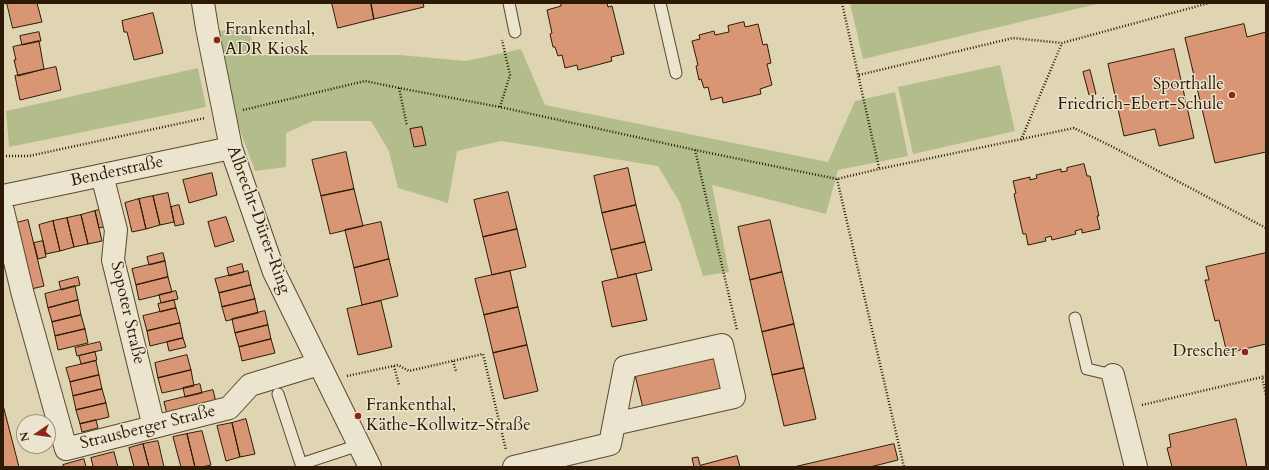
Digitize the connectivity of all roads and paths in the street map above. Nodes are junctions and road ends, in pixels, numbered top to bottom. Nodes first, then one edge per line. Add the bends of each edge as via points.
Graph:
1 (203, 3) edge
2 (509, 3) edge
3 (660, 3) edge
4 (842, 3) edge
5 (1209, 3) edge
6 (516, 32) dead end
7 (502, 39) dead end
8 (1062, 43) junction
9 (676, 73) dead end
10 (859, 76) junction
11 (398, 88) junction
12 (500, 107) junction
13 (224, 114) junction
14 (407, 126) dead end
15 (1021, 140) junction
16 (230, 148) junction
17 (695, 150) junction
18 (3, 156) edge
19 (879, 169) junction
20 (102, 175) junction
21 (837, 178) junction
22 (3, 196) edge
23 (3, 211) edge
24 (1266, 228) edge
25 (1075, 318) dead end
26 (722, 345) junction
27 (453, 361) junction
28 (394, 365) junction
29 (456, 371) dead end
30 (323, 373) junction
31 (1113, 375) joint
32 (1266, 375) edge
33 (1262, 377) junction
34 (399, 384) dead end
35 (278, 394) dead end
36 (1266, 395) edge
37 (1122, 410) junction
38 (614, 424) junction
39 (154, 426) junction
40 (359, 445) junction
41 (510, 460) edge
42 (370, 467) edge
43 (904, 467) edge
44 (1136, 467) edge

1 - 13 street, Albrecht-Dürer-Ring
2 - 6 lane
3 - 9 lane
4 - 10 path
5 - 8 path
7 - 12 path via 510,75
8 - 10 path via 1013,38
8 - 15 path
10 - 19 path
11 - 12 path
11 - 13 path via 366,81
11 - 14 path
12 - 17 path
13 - 16 street, Albrecht-Dürer-Ring
13 - 18 path via 29,156
15 - 19 path
15 - 24 path via 1074,128
16 - 20 street, Benderstraße
16 - 30 street, Albrecht-Dürer-Ring via 274,272
17 - 21 path
17 - 26 path via 738,333
19 - 21 path
20 - 22 street, Benderstraße
20 - 39 street, Sopoter Straße via 116,230 113,260
21 - 43 path
23 - 39 street, Strausberger Straße via 23,296 66,449
25 - 31 lane via 1087,369
26 - 38 street via 625,367
26 - 38 street via 734,397
27 - 28 path via 410,371 398,364
27 - 29 path
27 - 41 path via 482,354
28 - 30 path
28 - 34 path
30 - 39 street, Strausberger Straße via 250,385 229,408
30 - 40 street, Albrecht-Dürer-Ring
31 - 37 street
32 - 33 path
33 - 36 path
33 - 37 path
35 - 40 lane via 301,464
37 - 44 street
38 - 41 street via 610,444
40 - 42 street, Albrecht-Dürer-Ring

